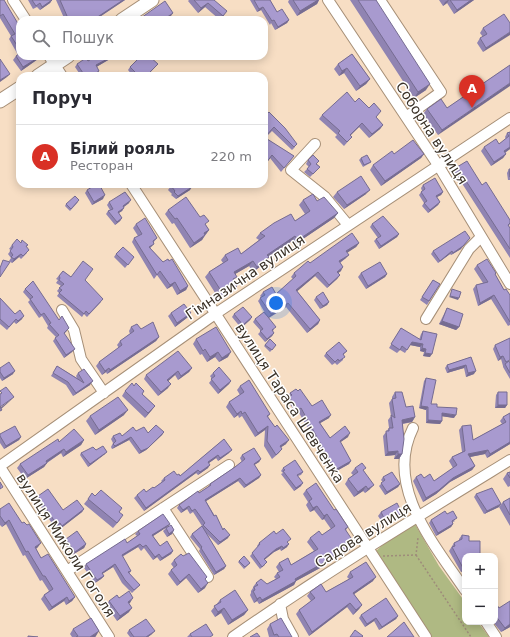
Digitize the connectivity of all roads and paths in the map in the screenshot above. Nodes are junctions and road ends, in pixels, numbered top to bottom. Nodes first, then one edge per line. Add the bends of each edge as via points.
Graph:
1 (13, 0) edge
2 (152, 0) edge
3 (328, 0) edge
4 (380, 0) edge
5 (23, 16) edge
6 (128, 16) edge
7 (55, 66) edge
8 (45, 72) edge
9 (16, 91) edge
10 (0, 101) edge
11 (406, 117) junction
12 (510, 118) edge
13 (315, 144) dead end
14 (438, 165) junction
15 (135, 188) edge
16 (348, 224) junction
17 (481, 237) junction
18 (510, 284) edge
19 (62, 310) dead end
20 (215, 314) junction
21 (426, 319) dead end
22 (104, 393) junction
23 (413, 428) dead end
24 (510, 460) edge
25 (229, 465) dead end
26 (0, 466) edge
27 (163, 508) junction
28 (419, 518) junction
29 (371, 552) junction
30 (416, 555) junction
31 (67, 571) junction
32 (208, 577) edge
33 (464, 589) edge
34 (280, 604) junction
35 (488, 625) edge
36 (109, 637) edge
37 (233, 637) edge
38 (293, 637) edge
39 (426, 637) edge
40 (471, 637) edge
41 (496, 637) edge

1 - 5 street
2 - 6 main road
3 - 11 street, Соборна вулиця
4 - 11 street via 441,92
7 - 8 main road
9 - 10 main road
11 - 14 street, Соборна вулиця
12 - 14 street, Гімназична вулиця
13 - 16 street via 291,170 326,197
14 - 16 street, Гімназична вулиця
14 - 17 street, Соборна вулиця
15 - 20 street, вулиця Тараса Шевченка
16 - 20 street, Гімназична вулиця
17 - 18 street, Соборна вулиця
17 - 21 street via 469,249
19 - 22 street via 74,330 81,359
20 - 22 street, Гімназична вулиця
20 - 29 street, вулиця Тараса Шевченка
22 - 26 street, Гімназична вулиця
23 - 28 street via 405,451 404,473 408,494
24 - 28 street, Садова вулиця
25 - 27 street
26 - 31 street, вулиця Миколи Гоголя
27 - 31 street
27 - 32 street
28 - 29 street, Садова вулиця
28 - 30 path
28 - 33 street
29 - 30 path
29 - 34 street, Садова вулиця
29 - 39 street, вулиця Тараса Шевченка
30 - 40 path
31 - 36 street, вулиця Миколи Гоголя
34 - 37 street, Садова вулиця
34 - 38 street via 283,619
35 - 41 street

